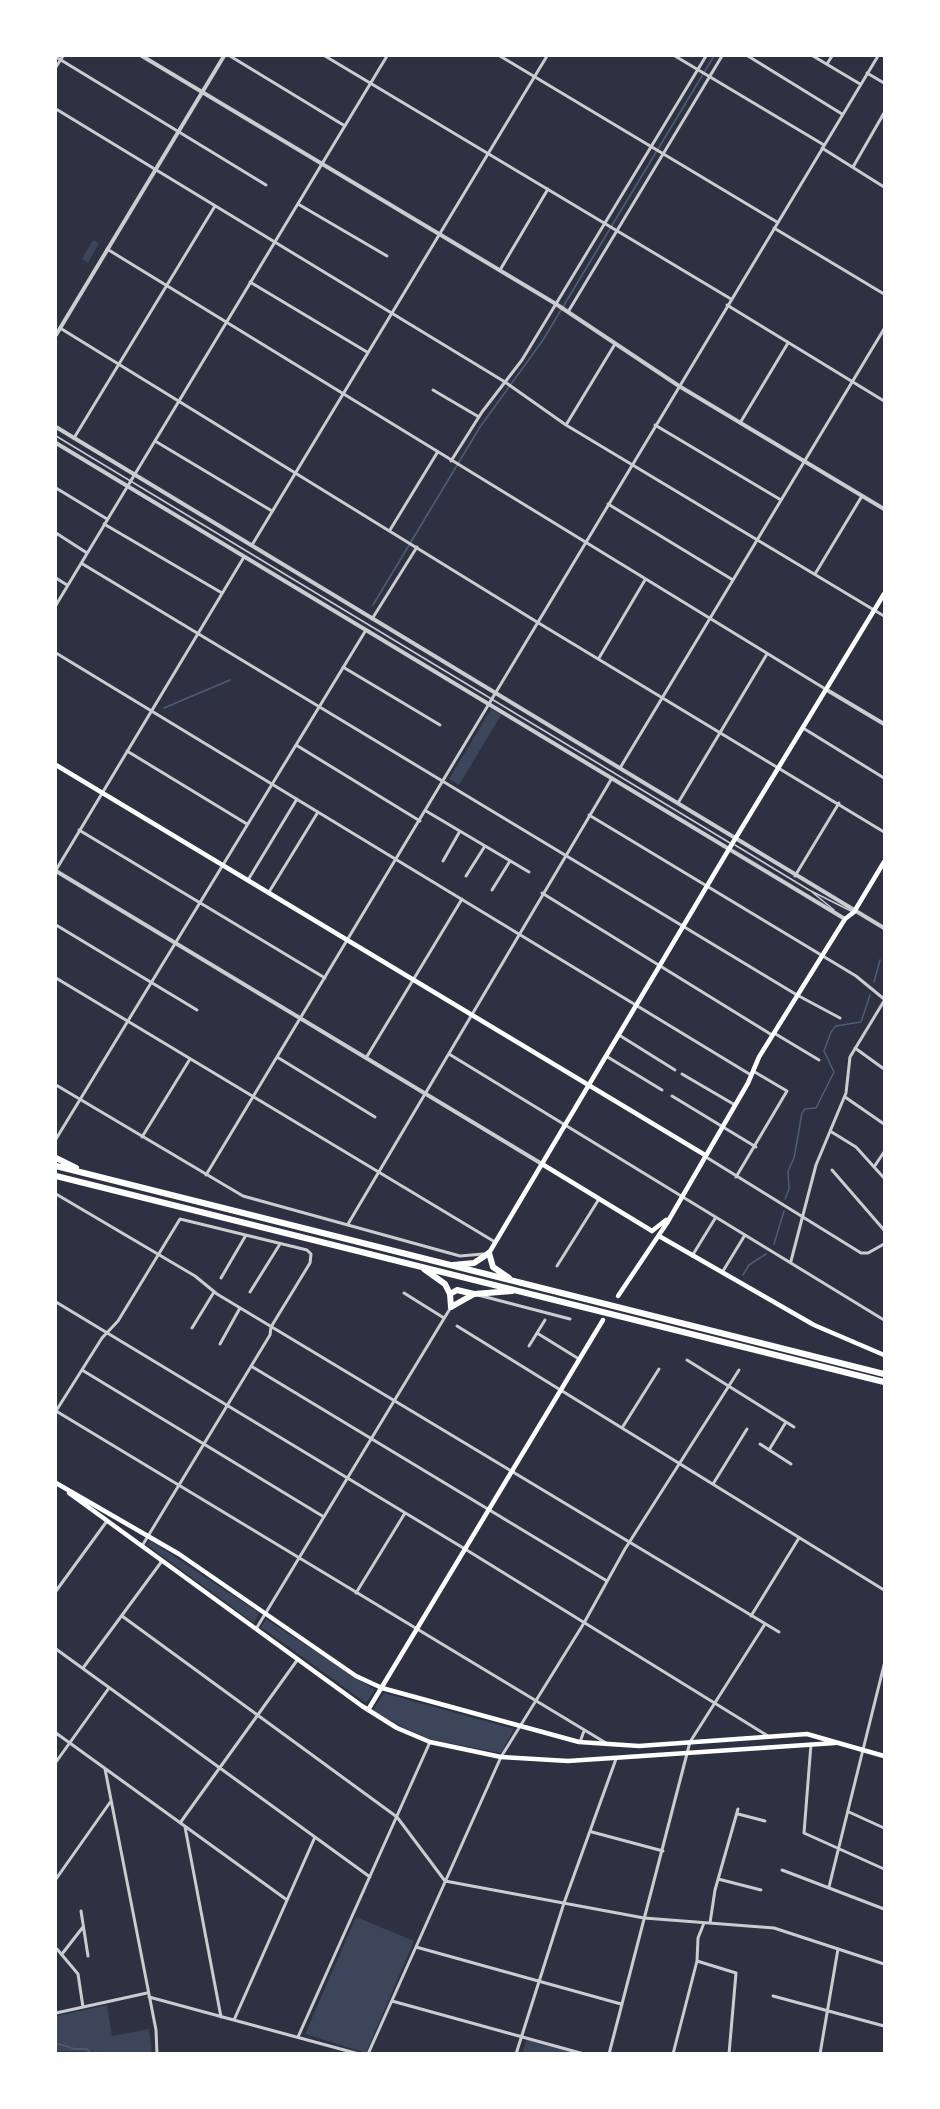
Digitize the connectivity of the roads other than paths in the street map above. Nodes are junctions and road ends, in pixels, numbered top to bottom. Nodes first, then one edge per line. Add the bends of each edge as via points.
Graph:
1 (142, 56) edge
2 (224, 56) edge
3 (230, 56) edge
4 (325, 56) edge
5 (387, 56) edge
6 (500, 56) edge
7 (547, 56) edge
8 (675, 56) edge
9 (706, 56) edge
10 (722, 56) edge
11 (748, 56) edge
12 (813, 56) edge
13 (832, 56) edge
14 (878, 56) edge
15 (56, 57) edge
16 (61, 57) edge
17 (827, 64) junction
18 (56, 67) edge
19 (698, 69) junction
20 (867, 73) junction
21 (534, 76) junction
22 (709, 76) junction
23 (371, 83) junction
24 (885, 83) edge
25 (860, 84) junction
26 (202, 92) junction
27 (56, 109) edge
28 (885, 113) edge
29 (842, 114) junction
30 (345, 126) junction
31 (179, 131) junction
32 (651, 146) junction
33 (823, 147) junction
34 (488, 153) junction
35 (663, 153) junction
36 (322, 164) junction
37 (853, 167) junction
38 (155, 170) junction
39 (885, 181) edge
40 (266, 185) dead end
41 (883, 186) edge
42 (548, 189) junction
43 (298, 204) junction
44 (215, 206) junction
45 (777, 222) junction
46 (604, 223) junction
47 (774, 228) junction
48 (617, 231) junction
49 (439, 234) junction
50 (275, 242) junction
51 (107, 249) junction
52 (387, 256) dead end
53 (500, 270) junction
54 (250, 282) junction
55 (166, 286) junction
56 (885, 294) edge
57 (731, 299) junction
58 (556, 304) junction
59 (727, 305) junction
60 (568, 312) junction
61 (392, 313) junction
62 (226, 322) junction
63 (60, 328) junction
64 (885, 328) edge
65 (56, 335) edge
66 (615, 343) junction
67 (788, 343) junction
68 (368, 353) junction
69 (118, 365) junction
70 (505, 382) junction
71 (852, 382) junction
72 (679, 386) junction
73 (433, 390) dead end
74 (343, 393) junction
75 (885, 401) edge
76 (178, 402) junction
77 (478, 417) junction
78 (740, 423) junction
79 (566, 425) junction
80 (655, 425) junction
81 (56, 427) edge
82 (56, 436) edge
83 (74, 438) junction
84 (155, 441) junction
85 (56, 443) edge
86 (437, 453) junction
87 (805, 461) junction
88 (453, 462) junction
89 (632, 464) junction
90 (295, 473) junction
91 (134, 475) junction
92 (130, 481) junction
93 (127, 486) junction
94 (56, 488) edge
95 (862, 496) junction
96 (781, 500) junction
97 (608, 504) junction
98 (885, 509) edge
99 (272, 511) junction
100 (107, 519) junction
101 (104, 524) junction
102 (390, 530) junction
103 (56, 533) edge
104 (757, 539) junction
105 (585, 542) junction
106 (415, 545) junction
107 (251, 546) junction
108 (87, 553) junction
109 (244, 557) junction
110 (81, 563) junction
111 (815, 574) junction
112 (56, 579) edge
113 (733, 579) junction
114 (646, 580) junction
115 (67, 586) junction
116 (222, 594) junction
117 (885, 594) edge
118 (56, 605) edge
119 (875, 610) junction
120 (885, 616) edge
121 (710, 618) junction
122 (372, 619) junction
123 (537, 622) junction
124 (366, 630) junction
125 (198, 634) junction
126 (56, 653) edge
127 (767, 654) junction
128 (599, 658) junction
129 (343, 667) junction
130 (827, 690) junction
131 (494, 693) junction
132 (663, 696) junction
133 (492, 699) junction
134 (490, 705) junction
135 (319, 707) junction
136 (152, 711) junction
137 (885, 724) edge
138 (440, 725) dead end
139 (803, 728) junction
140 (721, 731) junction
141 (296, 746) junction
142 (127, 751) junction
143 (56, 765) edge
144 (780, 767) junction
145 (619, 769) junction
146 (612, 778) junction
147 (885, 778) edge
148 (443, 782) junction
149 (272, 784) junction
150 (102, 793) junction
151 (297, 799) junction
152 (839, 803) junction
153 (677, 804) junction
154 (426, 811) junction
155 (318, 812) junction
156 (590, 815) junction
157 (420, 821) junction
158 (248, 824) junction
159 (80, 830) junction
160 (460, 831) junction
161 (885, 832) edge
162 (732, 844) junction
163 (485, 846) junction
164 (565, 855) junction
165 (396, 860) junction
166 (443, 861) dead end
167 (510, 861) junction
168 (885, 862) edge
169 (223, 865) junction
170 (56, 870) edge
171 (529, 872) dead end
172 (466, 876) dead end
173 (795, 876) junction
174 (248, 880) junction
175 (707, 886) junction
176 (492, 890) dead end
177 (809, 890) junction
178 (269, 893) junction
179 (542, 893) junction
180 (462, 899) junction
181 (200, 903) junction
182 (854, 912) junction
183 (845, 919) junction
184 (56, 925) edge
185 (683, 926) junction
186 (885, 928) edge
187 (518, 933) junction
188 (348, 940) junction
189 (175, 943) junction
190 (822, 955) junction
191 (660, 966) junction
192 (56, 978) edge
193 (325, 978) junction
194 (413, 980) junction
195 (151, 982) junction
196 (797, 995) junction
197 (885, 1000) edge
198 (636, 1005) junction
199 (197, 1010) dead end
200 (472, 1015) junction
201 (300, 1018) junction
202 (840, 1018) dead end
203 (127, 1021) junction
204 (773, 1034) junction
205 (619, 1035) junction
206 (855, 1048) junction
207 (449, 1054) junction
208 (606, 1056) junction
209 (277, 1057) junction
210 (366, 1058) junction
211 (190, 1059) junction
212 (819, 1060) dead end
213 (885, 1062) edge
214 (883, 1068) edge
215 (675, 1070) dead end
216 (752, 1073) junction
217 (682, 1074) dead end
218 (56, 1085) edge
219 (589, 1085) junction
220 (662, 1090) dead end
221 (425, 1094) junction
222 (672, 1096) dead end
223 (253, 1097) junction
224 (845, 1097) junction
225 (80, 1100) junction
226 (735, 1105) junction
227 (375, 1117) dead end
228 (885, 1124) edge
229 (565, 1125) junction
230 (722, 1126) junction
231 (830, 1131) junction
232 (142, 1137) junction
233 (56, 1139) edge
234 (756, 1147) junction
235 (885, 1152) edge
236 (705, 1155) junction
237 (56, 1160) edge
238 (542, 1164) junction
239 (874, 1167) junction
240 (832, 1170) dead end
241 (379, 1172) junction
242 (206, 1175) junction
243 (56, 1176) edge
244 (736, 1177) junction
245 (885, 1178) edge
246 (56, 1194) edge
247 (681, 1196) junction
248 (599, 1199) junction
249 (671, 1214) junction
250 (716, 1217) junction
251 (802, 1217) junction
252 (348, 1224) junction
253 (885, 1230) edge
254 (652, 1231) junction
255 (246, 1235) junction
256 (745, 1235) junction
257 (659, 1236) junction
258 (495, 1242) junction
259 (279, 1244) junction
260 (885, 1245) edge
261 (650, 1248) junction
262 (489, 1253) junction
263 (159, 1255) junction
264 (692, 1256) junction
265 (790, 1262) junction
266 (418, 1265) junction
267 (448, 1265) junction
268 (557, 1266) dead end
269 (721, 1274) junction
270 (221, 1278) dead end
271 (515, 1282) junction
272 (214, 1292) junction
273 (250, 1292) dead end
274 (523, 1292) junction
275 (404, 1293) dead end
276 (450, 1294) junction
277 (474, 1294) junction
278 (618, 1296) dead end
279 (463, 1298) junction
280 (56, 1302) edge
281 (451, 1307) junction
282 (240, 1308) junction
283 (444, 1318) junction
284 (570, 1319) dead end
285 (545, 1320) dead end
286 (603, 1320) dead end
287 (885, 1320) edge
288 (457, 1326) dead end
289 (272, 1327) junction
290 (192, 1328) dead end
291 (537, 1333) junction
292 (108, 1334) junction
293 (220, 1344) dead end
294 (529, 1346) dead end
295 (885, 1354) edge
296 (579, 1359) junction
297 (687, 1360) dead end
298 (251, 1366) junction
299 (659, 1369) dead end
300 (82, 1370) junction
301 (739, 1370) dead end
302 (885, 1374) edge
303 (885, 1382) edge
304 (729, 1386) junction
305 (561, 1390) junction
306 (394, 1401) junction
307 (227, 1406) junction
308 (56, 1411) edge
309 (786, 1422) junction
310 (794, 1427) dead end
311 (622, 1428) junction
312 (747, 1429) dead end
313 (371, 1439) junction
314 (204, 1444) junction
315 (760, 1444) dead end
316 (769, 1450) junction
317 (681, 1464) junction
318 (791, 1464) dead end
319 (512, 1472) junction
320 (347, 1478) junction
321 (56, 1483) edge
322 (713, 1484) junction
323 (178, 1485) junction
324 (489, 1510) junction
325 (405, 1513) junction
326 (324, 1517) junction
327 (106, 1521) junction
328 (148, 1536) junction
329 (799, 1537) junction
330 (630, 1543) junction
331 (142, 1546) junction
332 (465, 1549) junction
333 (299, 1558) junction
334 (162, 1561) junction
335 (607, 1581) junction
336 (885, 1590) edge
337 (56, 1591) edge
338 (356, 1593) junction
339 (265, 1614) junction
340 (122, 1616) junction
341 (751, 1616) junction
342 (584, 1623) junction
343 (765, 1624) junction
344 (256, 1629) junction
345 (417, 1630) junction
346 (779, 1632) dead end
347 (56, 1649) edge
348 (297, 1659) junction
349 (885, 1665) edge
350 (82, 1668) junction
351 (109, 1688) junction
352 (382, 1688) junction
353 (536, 1701) junction
354 (715, 1703) junction
355 (368, 1710) junction
356 (258, 1715) junction
357 (519, 1728) junction
358 (584, 1731) junction
359 (56, 1733) edge
360 (768, 1736) junction
361 (430, 1742) junction
362 (690, 1742) junction
363 (69, 1743) junction
364 (579, 1743) junction
365 (838, 1743) junction
366 (811, 1744) junction
367 (611, 1746) junction
368 (865, 1750) junction
369 (688, 1754) junction
370 (885, 1756) edge
371 (501, 1757) junction
372 (616, 1759) junction
373 (56, 1762) edge
374 (219, 1768) junction
375 (105, 1769) junction
376 (111, 1801) junction
377 (849, 1812) junction
378 (397, 1817) junction
379 (765, 1821) dead end
380 (180, 1823) junction
381 (185, 1827) junction
382 (885, 1827) edge
383 (592, 1832) junction
384 (315, 1837) junction
385 (838, 1849) junction
386 (663, 1851) junction
387 (885, 1869) edge
388 (782, 1870) dead end
389 (370, 1877) junction
390 (56, 1879) edge
391 (718, 1879) junction
392 (446, 1881) junction
393 (829, 1887) junction
394 (761, 1890) dead end
395 (287, 1900) junction
396 (564, 1904) junction
397 (885, 1909) edge
398 (81, 1911) dead end
399 (644, 1918) junction
400 (705, 1923) junction
401 (710, 1923) junction
402 (84, 1926) junction
403 (416, 1947) junction
404 (57, 1949) dead end
405 (838, 1949) junction
406 (62, 1954) junction
407 (88, 1956) dead end
408 (697, 1961) junction
409 (885, 1965) edge
410 (539, 1981) junction
411 (148, 1995) junction
412 (773, 1996) dead end
413 (392, 2001) junction
414 (621, 2004) junction
415 (83, 2007) junction
416 (828, 2008) junction
417 (56, 2013) edge
418 (221, 2016) junction
419 (234, 2020) junction
420 (885, 2026) edge
421 (521, 2036) junction
422 (298, 2037) junction
423 (157, 2054) edge
424 (359, 2054) edge
425 (368, 2054) edge
426 (516, 2054) edge
427 (584, 2054) edge
428 (609, 2054) edge
429 (673, 2054) edge
430 (729, 2054) edge
431 (820, 2054) edge

1 - 26 street
2 - 26 street
3 - 30 street
4 - 23 street
5 - 23 street
6 - 21 street
7 - 21 street
8 - 19 street
9 - 19 street
10 - 22 street
11 - 29 street
12 - 17 street
13 - 17 street
14 - 20 street
15 - 16 street
16 - 18 street
16 - 31 street
17 - 25 street
19 - 22 street
19 - 32 street
20 - 24 street
20 - 25 street
21 - 32 street
21 - 34 street
22 - 33 street
22 - 35 street
23 - 30 street
23 - 34 street
25 - 29 street
26 - 31 street
26 - 36 street
27 - 38 street
28 - 37 street
29 - 33 street
30 - 36 street
31 - 38 street
31 - 40 street
32 - 35 street
32 - 46 street
33 - 37 street
33 - 45 street
34 - 42 street
34 - 49 street
35 - 45 street
35 - 48 street
36 - 43 street
36 - 49 street
37 - 41 street
38 - 44 street
38 - 51 street
39 - 41 street
42 - 46 street
42 - 53 street
43 - 50 street
43 - 52 street
44 - 50 street
44 - 55 street
45 - 47 street
46 - 48 street
46 - 58 street
47 - 56 street
47 - 57 street
48 - 57 street
48 - 60 street
49 - 53 street
49 - 61 street
50 - 54 street
50 - 61 street
51 - 55 street
51 - 63 street
53 - 58 street
54 - 62 street
54 - 68 street
55 - 62 street
55 - 69 street
57 - 59 street
58 - 60 street
58 - 70 street
59 - 67 street
59 - 72 street
60 - 66 street
61 - 68 street
61 - 70 street
62 - 74 street
62 - 76 street
63 - 65 street
63 - 69 street
64 - 71 street
66 - 72 street
66 - 79 street
67 - 71 street
67 - 78 street
68 - 74 street
69 - 76 street
69 - 83 street
70 - 77 street
70 - 79 street
71 - 75 street
71 - 87 street
72 - 78 street
72 - 80 street
73 - 77 street
74 - 86 street
74 - 90 street
76 - 84 street
76 - 90 street
77 - 88 street
78 - 87 street
79 - 89 street
80 - 89 street
80 - 96 street
81 - 83 street
82 - 92 lane
83 - 91 street
84 - 91 street
84 - 99 street
85 - 93 street
86 - 88 street
86 - 102 street
87 - 95 street
87 - 96 street
88 - 105 street
89 - 97 street
89 - 104 street
90 - 99 street
90 - 102 street
91 - 92 street
91 - 107 street
92 - 93 street
92 - 133 lane
93 - 100 street
93 - 109 street
94 - 100 street
95 - 98 street
95 - 111 street
96 - 104 street
97 - 105 street
97 - 113 street
99 - 107 street
100 - 101 street
101 - 108 street
101 - 116 street
102 - 106 street
103 - 108 street
104 - 111 street
104 - 113 street
105 - 114 street
105 - 123 street
106 - 122 street
106 - 123 street
107 - 122 street
108 - 110 street
109 - 116 street
109 - 124 street
110 - 115 street
110 - 125 street
111 - 119 street
112 - 115 street
113 - 121 street
114 - 121 street
114 - 128 street
115 - 118 street
116 - 125 street
117 - 119 main road
119 - 120 street
119 - 130 main road
121 - 127 street
121 - 132 street
122 - 131 street
123 - 128 street
123 - 131 street
124 - 129 street
124 - 134 street
125 - 135 street
125 - 136 street
126 - 136 street
127 - 130 street
127 - 140 street
128 - 132 street
129 - 135 street
129 - 138 street
130 - 137 street
130 - 139 main road
131 - 133 street
131 - 145 street
132 - 140 street
132 - 145 street
133 - 134 street
133 - 162 lane
134 - 146 street
134 - 148 street
135 - 141 street
135 - 148 street
136 - 142 street
136 - 149 street
139 - 144 main road
139 - 147 street
140 - 144 street
140 - 153 street
141 - 149 street
141 - 157 street
142 - 150 street
142 - 158 street
143 - 150 main road
144 - 152 street
144 - 162 main road
145 - 153 street
146 - 156 street
146 - 162 street
148 - 154 street
148 - 164 street
149 - 151 street
149 - 158 street
150 - 159 street
150 - 169 main road
151 - 155 street
151 - 174 street
152 - 161 street
152 - 173 street
153 - 162 street
154 - 157 street
154 - 160 street
155 - 165 street
155 - 178 street
156 - 164 street
156 - 175 street
157 - 165 street
158 - 169 street
159 - 170 street
159 - 181 street
160 - 163 street
160 - 166 street
162 - 173 street
162 - 175 main road
162 - 177 lane
162 - 183 street
163 - 167 street
163 - 172 street
164 - 179 street
164 - 185 street
165 - 180 street
165 - 188 street
167 - 171 street
167 - 176 street
168 - 182 main road
169 - 174 main road
169 - 181 street
170 - 189 street
173 - 182 street
174 - 178 main road
175 - 185 main road
175 - 190 street
177 - 182 lane
177 - 183 lane
178 - 188 main road
179 - 187 street
179 - 191 street
180 - 187 street
180 - 194 street
181 - 189 street
181 - 193 street
182 - 183 main road
182 - 186 street
183 - 190 main road
184 - 195 street
185 - 191 main road
185 - 196 street
187 - 198 street
187 - 200 street
188 - 193 street
188 - 194 main road
189 - 195 street
189 - 201 street
190 - 196 main road
190 - 197 street via 860,978
191 - 198 main road
191 - 204 street
192 - 203 street
193 - 201 street
194 - 200 main road
194 - 210 street
195 - 199 street
195 - 203 street
196 - 202 street
196 - 204 main road
197 - 206 street
198 - 205 main road
198 - 216 street
200 - 207 street
200 - 219 main road
201 - 209 street
201 - 210 street
203 - 211 street
203 - 225 street
204 - 212 street
204 - 216 main road
205 - 208 main road
205 - 215 street
206 - 214 street
206 - 224 street via 848,1062
207 - 221 street
207 - 229 street
208 - 219 main road
208 - 220 street
209 - 223 street
209 - 227 street
210 - 221 street
211 - 223 street
211 - 232 street
213 - 214 street
216 - 226 main road
216 - 234 street via 787,1091
217 - 226 street
218 - 225 street
219 - 229 main road
219 - 236 main road
221 - 238 street
221 - 241 street
222 - 230 street
223 - 241 street
223 - 242 street
224 - 228 street
224 - 231 street
225 - 232 street
225 - 233 street
226 - 230 main road
229 - 238 main road
229 - 247 street
230 - 234 street
230 - 236 main road
231 - 239 street via 856,1147
231 - 251 street
232 - 242 street
234 - 244 street
235 - 239 street
236 - 244 street
236 - 247 main road
237 - 267 highway via 99,1177
238 - 248 main road
238 - 258 main road
239 - 245 street
240 - 253 street
241 - 252 street
241 - 258 street
242 - 252 street via 243,1196
243 - 266 highway
244 - 251 street
246 - 263 street
247 - 249 main road
247 - 250 street
248 - 254 main road
248 - 268 street
249 - 254 main road
249 - 257 main road
250 - 256 street
250 - 264 street
251 - 260 street via 861,1253
251 - 265 street
252 - 262 street via 460,1256
254 - 261 main road
255 - 259 street
255 - 263 street via 180,1219
255 - 270 street
256 - 265 street
256 - 269 street
257 - 261 main road
257 - 264 main road
258 - 262 main road
259 - 273 street
259 - 289 street via 307,1250 312,1257
261 - 278 main road
262 - 267 highway via 474,1263
262 - 271 highway via 493,1267
263 - 272 street
263 - 292 street
264 - 269 main road
265 - 287 street
266 - 274 highway
266 - 276 highway via 442,1281
267 - 271 highway
269 - 295 main road via 825,1330
271 - 302 highway
272 - 282 street
272 - 290 street
274 - 277 highway
274 - 303 highway
275 - 283 street
276 - 277 highway via 457,1290
276 - 279 highway
276 - 281 highway
277 - 279 highway
277 - 284 street
279 - 281 highway
280 - 292 street
281 - 283 street
282 - 289 street
282 - 293 street
283 - 306 street
285 - 291 street
286 - 296 main road
288 - 305 street
289 - 298 street
289 - 306 street
291 - 294 street
291 - 296 street
292 - 300 street
292 - 307 street
296 - 305 main road
297 - 304 street
298 - 307 street
298 - 313 street
299 - 311 street
300 - 308 street
300 - 314 street
301 - 304 street
304 - 309 street
304 - 317 street
305 - 311 street
305 - 319 main road
306 - 313 street
306 - 319 street
307 - 314 street
307 - 320 street
308 - 323 street
309 - 310 street
309 - 316 street
311 - 317 street
312 - 322 street
313 - 320 street
313 - 324 street
314 - 323 street
314 - 326 street
315 - 316 street
316 - 318 street
317 - 322 street
317 - 330 street
319 - 324 main road
319 - 330 street
320 - 325 street
320 - 326 street
321 - 327 main road
321 - 328 main road
322 - 329 street
323 - 328 street
323 - 333 street
324 - 332 main road
324 - 335 street
325 - 332 street
325 - 338 street
326 - 333 street
327 - 331 main road
327 - 337 street
328 - 331 street
328 - 339 main road
329 - 336 street
329 - 341 street
330 - 335 street
330 - 341 street
331 - 334 main road
332 - 342 street
332 - 345 main road
333 - 338 street
333 - 339 street
334 - 340 street
334 - 344 main road
335 - 342 street
338 - 345 street
339 - 344 street
339 - 352 main road via 356,1676
340 - 350 street
340 - 356 street
341 - 343 street
342 - 353 street
342 - 354 street
343 - 346 street
343 - 354 street
344 - 348 main road
345 - 352 main road
345 - 353 street
347 - 350 street
348 - 355 main road
348 - 356 street
349 - 368 street
350 - 351 street
351 - 363 street
351 - 374 street
352 - 355 main road
352 - 357 main road
353 - 357 street
353 - 358 street
354 - 360 street
354 - 362 street
355 - 361 main road
356 - 374 street
356 - 378 street
357 - 364 main road
357 - 371 street
358 - 364 street
358 - 367 street
359 - 363 street
360 - 362 main road
360 - 365 main road via 807,1734
361 - 371 main road
361 - 378 street
362 - 367 main road
362 - 369 street
363 - 373 street
363 - 375 street
364 - 367 main road
365 - 366 main road
365 - 368 main road
366 - 369 main road
366 - 385 street via 804,1833
368 - 370 main road
368 - 377 street
369 - 372 main road
369 - 386 street
371 - 372 main road
371 - 392 street
372 - 383 street
374 - 380 street
374 - 384 street
375 - 376 street
375 - 380 street
376 - 390 street
376 - 411 street
377 - 382 street
377 - 385 street
378 - 389 street
378 - 392 street
379 - 391 street via 737,1811
380 - 381 street
381 - 395 street
381 - 418 street
383 - 386 street
383 - 396 street
384 - 389 street
384 - 395 street
385 - 387 street
385 - 393 street
386 - 399 street
388 - 393 street
389 - 422 street
391 - 394 street
391 - 401 street
392 - 396 street
392 - 403 street
393 - 397 street
395 - 419 street
396 - 399 street
396 - 410 street
398 - 402 street
399 - 400 street
399 - 414 street
400 - 401 street
400 - 408 street via 698,1938
401 - 405 street via 774,1928
402 - 406 street
402 - 407 street
403 - 410 street
403 - 413 street
404 - 406 street
405 - 409 street
405 - 416 street
406 - 415 street via 78,1976
408 - 429 street
408 - 430 street via 736,1972
410 - 414 street
410 - 421 street
411 - 415 street
411 - 418 street
411 - 423 street
412 - 416 street
413 - 421 street
413 - 425 street
414 - 428 street
415 - 417 street
416 - 420 street
416 - 431 street
418 - 419 street
419 - 422 street
421 - 426 street
421 - 427 street
422 - 424 street

